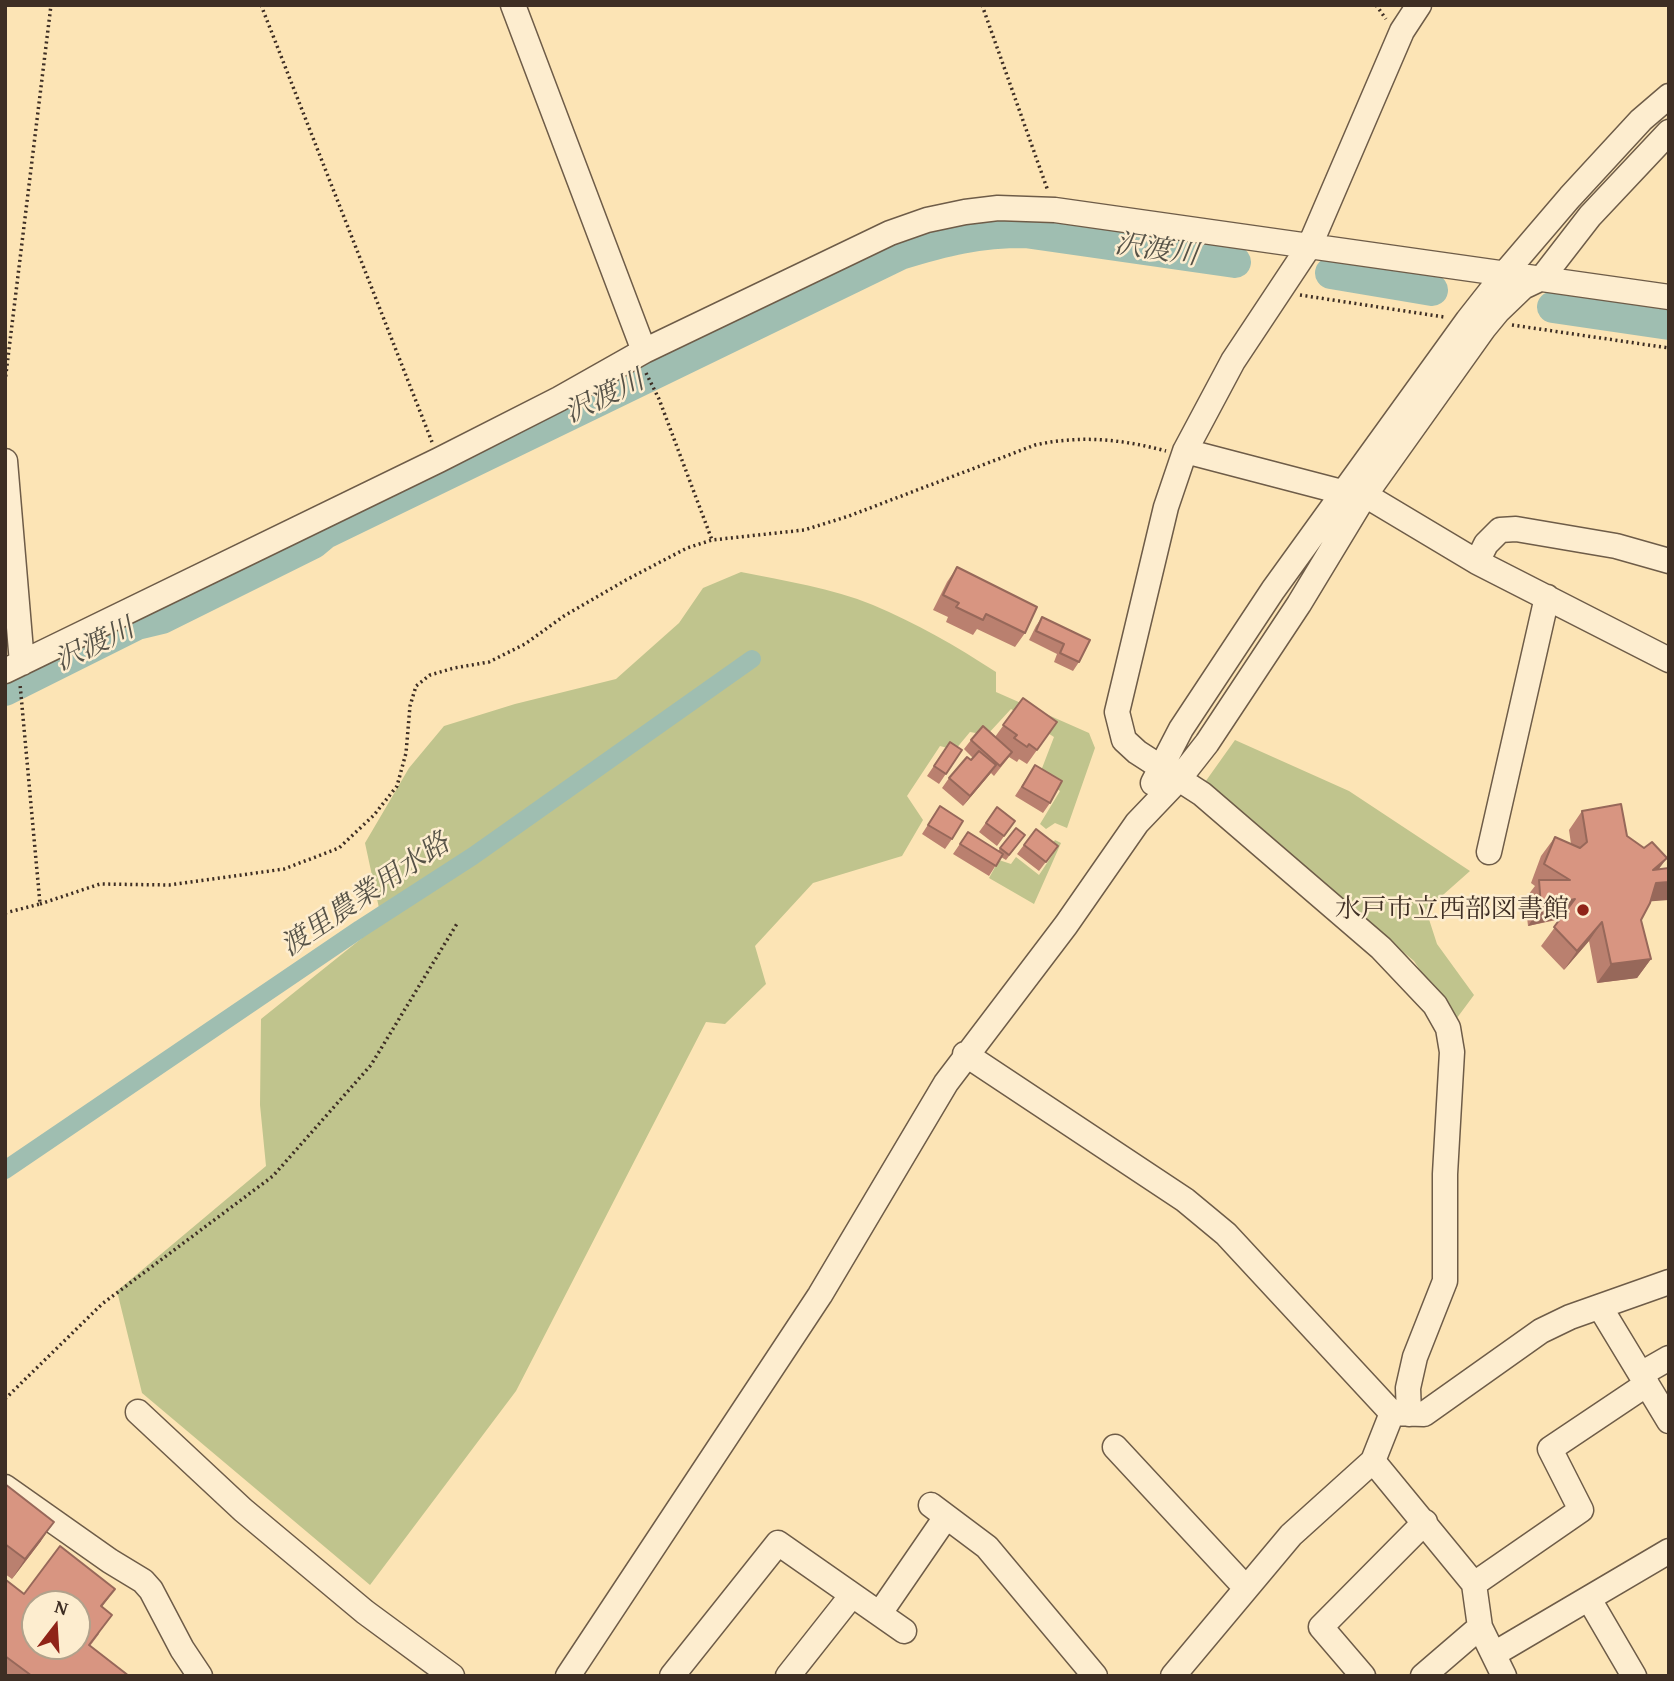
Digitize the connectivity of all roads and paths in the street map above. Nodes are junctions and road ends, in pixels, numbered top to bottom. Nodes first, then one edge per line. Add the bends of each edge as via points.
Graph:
1 (51, 5) edge
2 (261, 5) edge
3 (513, 5) edge
4 (982, 5) edge
5 (1419, 5) edge
6 (1669, 96) edge
7 (1669, 132) edge
8 (1055, 210) junction
9 (1310, 245) junction
10 (1504, 272) junction
11 (1542, 278) junction
12 (1297, 295) dead end
13 (1669, 297) edge
14 (1446, 317) dead end
15 (1506, 324) dead end
16 (1669, 348) edge
17 (645, 362) junction
18 (5, 382) edge
19 (1184, 454) junction
20 (439, 460) junction
21 (5, 461) edge
22 (1353, 494) junction
23 (712, 540) junction
24 (1669, 561) edge
25 (1477, 562) junction
26 (1547, 597) junction
27 (1669, 660) edge
28 (16, 674) edge
29 (1169, 774) junction
30 (1489, 852) dead end
31 (40, 904) junction
32 (5, 913) edge
33 (458, 922) dead end
34 (965, 1055) junction
35 (1669, 1282) edge
36 (1600, 1307) junction
37 (1669, 1357) edge
38 (1644, 1379) junction
39 (5, 1399) edge
40 (138, 1412) dead end
41 (1400, 1413) junction
42 (1669, 1421) edge
43 (1115, 1447) dead end
44 (1373, 1461) junction
45 (5, 1488) edge
46 (1425, 1522) junction
47 (1667, 1557) edge
48 (1474, 1584) junction
49 (1245, 1587) junction
50 (852, 1595) junction
51 (1589, 1599) junction
52 (880, 1613) junction
53 (1480, 1627) junction
54 (904, 1631) dead end
55 (1499, 1665) edge
56 (681, 1673) edge
57 (200, 1676) edge
58 (452, 1676) edge
59 (568, 1676) edge
60 (788, 1676) edge
61 (1095, 1676) edge
62 (1173, 1676) edge
63 (1363, 1676) edge
64 (1423, 1676) edge
65 (1634, 1676) edge

1 - 18 path
2 - 20 path
3 - 17 street
4 - 8 path
5 - 9 street via 1396,43
6 - 10 street via 1641,120
7 - 11 street via 1591,216
8 - 9 street
8 - 17 street via 998,208 927,220 890,233 762,296
9 - 10 street
9 - 19 street via 1233,361
10 - 11 street
10 - 22 street
11 - 13 street
11 - 22 street via 1523,287 1498,311
12 - 14 path
15 - 16 path
17 - 20 street via 559,399
17 - 23 path
19 - 22 street
19 - 23 path via 1103,439 1065,438 804,530
19 - 29 street via 1166,507 1117,712 1124,740
20 - 28 street
21 - 28 street
22 - 25 street
22 - 29 street via 1298,604 1223,720
23 - 31 path via 626,580 489,662 430,675 416,686 397,786 340,848 284,869 169,886 100,884
24 - 25 street via 1616,546 1516,529 1500,530
25 - 26 street
26 - 27 street
26 - 30 street
28 - 31 path
29 - 34 street via 1066,925
29 - 41 street via 1202,794 1381,948 1435,1005 1448,1028 1452,1052 1445,1281 1415,1357
31 - 32 path
33 - 39 path via 371,1065 273,1176 102,1304
34 - 41 street via 1185,1200 1226,1234
34 - 59 street via 820,1295
35 - 36 street
36 - 38 street
36 - 41 street via 1541,1331 1424,1414
37 - 38 street
38 - 42 street
38 - 48 street via 1550,1449 1581,1510
40 - 58 street via 243,1510 365,1612
41 - 44 street
43 - 49 street
44 - 46 street
44 - 49 street via 1291,1535
45 - 57 street via 144,1581
46 - 48 street
46 - 63 street via 1321,1627
47 - 51 street
48 - 53 street
49 - 62 street
50 - 52 street
50 - 56 street via 778,1544
50 - 60 street
51 - 55 street
51 - 65 street
52 - 54 street
52 - 61 street via 939,1511 986,1547
53 - 55 street
53 - 64 street

